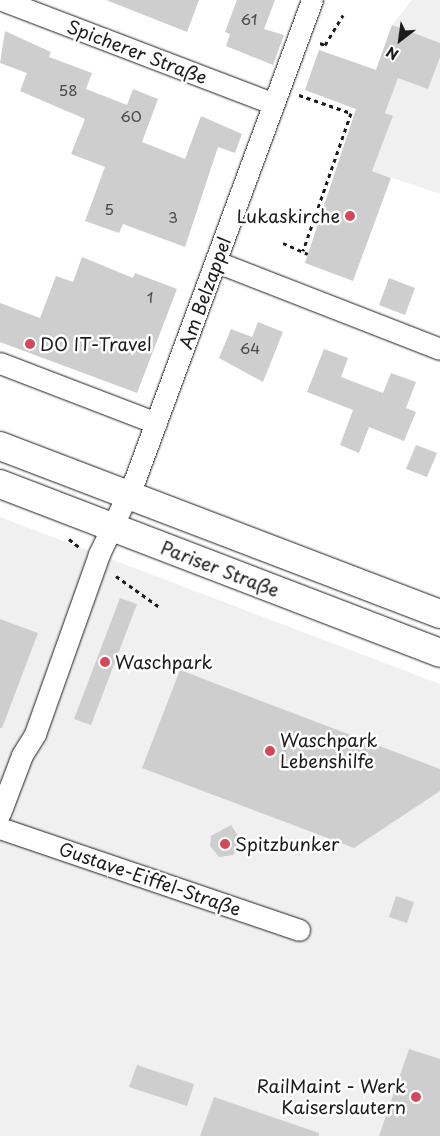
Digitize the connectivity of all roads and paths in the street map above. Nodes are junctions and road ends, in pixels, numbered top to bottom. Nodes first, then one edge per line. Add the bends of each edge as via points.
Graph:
1 (2, 0) edge
2 (312, 0) edge
3 (311, 99) dead end
4 (272, 103) junction
5 (283, 243) dead end
6 (303, 251) junction
7 (308, 254) dead end
8 (217, 262) junction
9 (440, 349) edge
10 (0, 363) edge
11 (156, 423) junction
12 (0, 446) edge
13 (0, 484) edge
14 (129, 495) junction
15 (111, 527) junction
16 (113, 570) dead end
17 (158, 606) dead end
18 (440, 614) edge
19 (440, 653) edge
20 (0, 813) edge
21 (0, 828) edge
22 (299, 930) dead end

1 - 4 street, Spicherer Straße
2 - 4 street, Am Belzappel
3 - 6 path via 352,113
4 - 8 street, Am Belzappel
5 - 6 path
6 - 7 path
8 - 9 street
8 - 11 street, Am Belzappel
10 - 11 street
11 - 14 street, Am Belzappel
12 - 14 main road, Pariser Straße
13 - 15 main road, Pariser Straße
14 - 15 street, Am Belzappel
14 - 18 main road, Pariser Straße
15 - 19 main road, Pariser Straße
15 - 20 street via 35,734 22,755
16 - 17 path via 118,579
21 - 22 street, Gustave-Eiffel-Straße

